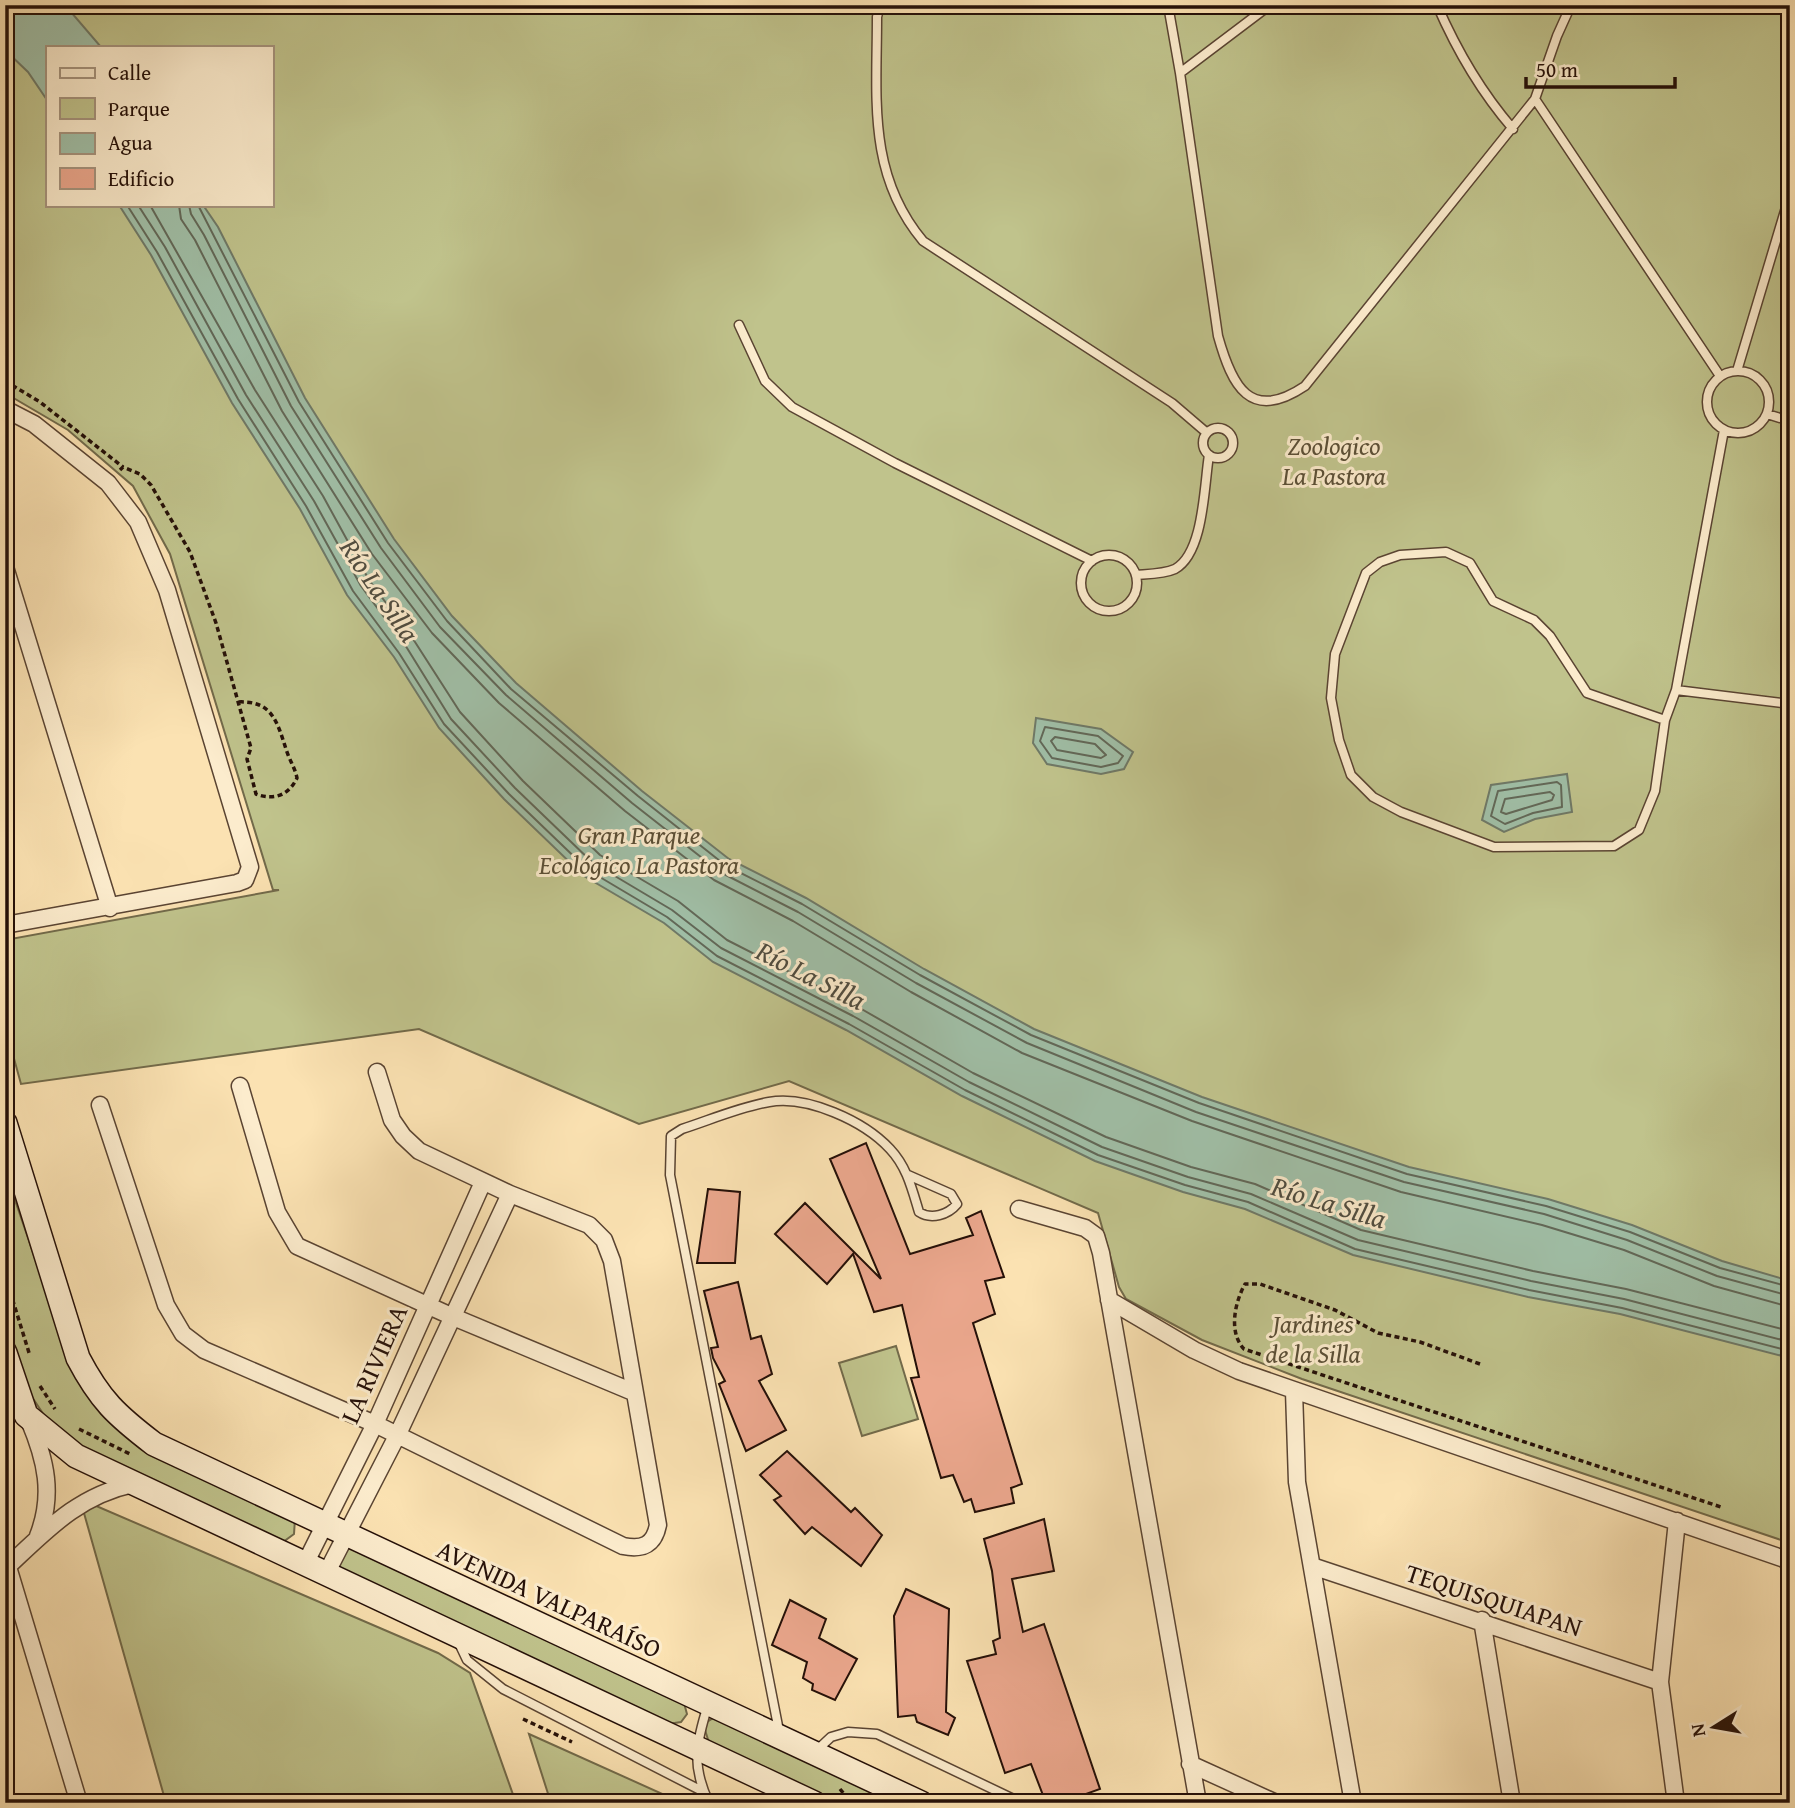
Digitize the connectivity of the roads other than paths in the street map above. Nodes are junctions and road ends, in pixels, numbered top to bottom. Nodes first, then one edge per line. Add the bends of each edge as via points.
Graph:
1 (880, 5) edge
2 (1168, 5) edge
3 (1270, 5) edge
4 (1437, 5) edge
5 (1571, 5) edge
6 (1784, 5) edge
7 (1790, 12) edge
8 (1180, 74) junction
9 (1535, 99) junction
10 (1513, 129) junction
11 (1790, 194) edge
12 (739, 325) dead end
13 (1737, 371) junction
14 (1720, 376) junction
15 (5, 409) edge
16 (1767, 414) junction
17 (1790, 421) edge
18 (1724, 430) junction
19 (1207, 433) junction
20 (1209, 455) junction
21 (1092, 561) junction
22 (5, 566) edge
23 (1136, 575) junction
24 (1676, 690) junction
25 (1790, 704) edge
26 (1665, 720) junction
27 (110, 908) junction
28 (5, 925) edge
29 (377, 1072) dead end
30 (240, 1086) dead end
31 (100, 1105) dead end
32 (5, 1123) edge
33 (908, 1175) junction
34 (484, 1182) junction
35 (510, 1194) junction
36 (1019, 1209) dead end
37 (1109, 1300) junction
38 (428, 1303) junction
39 (451, 1316) junction
40 (5, 1353) edge
41 (1294, 1391) junction
42 (633, 1392) junction
43 (26, 1415) junction
44 (374, 1424) junction
45 (397, 1436) junction
46 (133, 1484) junction
47 (1677, 1521) junction
48 (334, 1528) junction
49 (36, 1542) junction
50 (1790, 1561) edge
51 (1312, 1566) junction
52 (6, 1568) edge
53 (316, 1569) junction
54 (1482, 1620) junction
55 (455, 1633) junction
56 (1660, 1682) junction
57 (708, 1705) junction
58 (780, 1737) junction
59 (695, 1746) junction
60 (812, 1754) junction
61 (1190, 1764) junction
62 (704, 1792) junction
63 (79, 1803) edge
64 (709, 1803) edge
65 (814, 1803) edge
66 (921, 1803) edge
67 (1022, 1803) edge
68 (1198, 1803) edge
69 (1276, 1803) edge
70 (1353, 1803) edge
71 (1512, 1803) edge
72 (1676, 1803) edge

1 - 19 lane via 878,146 892,194 905,219 923,240 1172,403
2 - 8 lane
3 - 8 lane
4 - 10 lane via 1486,98
5 - 9 lane
6 - 7 lane
8 - 10 lane via 1218,336 1228,372 1251,399 1279,399 1305,386
9 - 10 lane
9 - 14 lane
11 - 13 lane
12 - 21 lane via 765,382 792,407 895,464
13 - 14 lane
13 - 16 lane via 1752,374 1764,384 1769,398
14 - 18 lane via 1711,386 1708,411
15 - 27 street via 34,424 108,483 138,522 167,590 250,867 249,875 237,883
16 - 17 lane
16 - 18 lane via 1749,431
18 - 24 lane
19 - 20 lane via 1203,445
19 - 20 lane via 1222,429 1233,442 1226,456
20 - 23 lane via 1198,537 1188,557 1175,569
21 - 23 lane via 1102,556 1123,558
21 - 23 lane via 1081,580 1082,591 1096,608 1117,610 1127,605 1138,586
22 - 27 street
24 - 25 lane
24 - 26 lane
26 - 26 lane via 1656,790 1648,814 1629,839 1597,848 1494,847 1401,812 1373,797 1351,775 1331,698 1335,654 1366,573 1400,555 1446,552 1470,563 1493,601 1534,620 1587,692
27 - 28 street
29 - 34 street via 392,1119 403,1136 419,1151
30 - 38 street via 277,1212 297,1246
31 - 44 street via 166,1305 183,1334 204,1350
32 - 48 main road, AVENIDA VALPARAÍSO via 78,1358 96,1393 154,1444
33 - 33 lane via 919,1212 924,1215 935,1216 957,1204 951,1194
33 - 58 lane via 890,1149 871,1134 804,1102 768,1102 671,1136 670,1175
34 - 35 street
34 - 38 street, LA RIVIERA
35 - 39 street, LA RIVIERA
35 - 42 street via 589,1225 604,1240 612,1261
36 - 37 street via 1084,1228 1096,1236
37 - 41 street via 1194,1350
37 - 61 street
38 - 39 street
38 - 44 street, LA RIVIERA
39 - 42 street
39 - 45 street, LA RIVIERA
40 - 43 main road
41 - 47 street
41 - 51 street via 1297,1482
42 - 45 street via 658,1525 655,1539 646,1546 624,1546
43 - 46 main road via 76,1456
43 - 49 street via 43,1454 48,1489 46,1516
44 - 45 street
44 - 48 street, LA RIVIERA
45 - 48 street, LA RIVIERA
46 - 49 street via 86,1499
46 - 53 main road
47 - 50 street
47 - 56 street
48 - 53 street, LA RIVIERA
48 - 53 street, LA RIVIERA
48 - 57 main road, AVENIDA VALPARAÍSO
49 - 52 street
51 - 54 street, TEQUISQUIAPAN
51 - 70 street
52 - 63 street
53 - 55 main road
54 - 56 street, TEQUISQUIAPAN
54 - 71 street
55 - 59 main road
55 - 62 lane via 467,1660 503,1689
56 - 72 street
57 - 58 main road, AVENIDA VALPARAÍSO
57 - 59 lane
58 - 60 main road, AVENIDA VALPARAÍSO
59 - 62 lane
59 - 65 main road
60 - 66 main road, AVENIDA VALPARAÍSO
60 - 67 lane via 831,1737 862,1731 877,1734
61 - 68 street
61 - 69 street
62 - 64 lane

